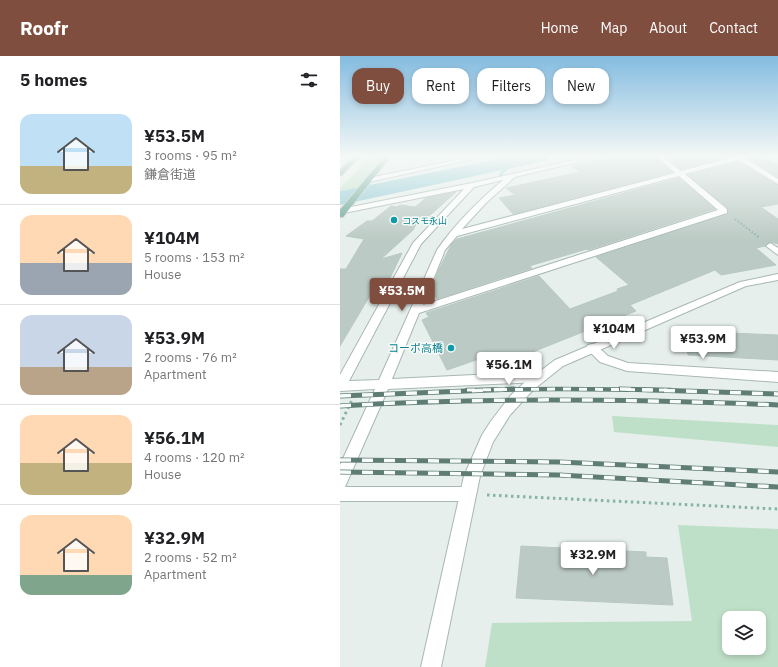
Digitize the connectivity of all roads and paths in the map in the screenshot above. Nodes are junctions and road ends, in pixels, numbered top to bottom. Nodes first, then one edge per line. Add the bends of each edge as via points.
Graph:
1 (366, 185) edge
2 (472, 185) joint
3 (502, 185) edge
4 (637, 185) edge
5 (693, 185) edge
6 (344, 210) edge
7 (724, 211) junction
8 (453, 234) junction
9 (770, 246) joint
10 (778, 252) edge
11 (778, 277) edge
12 (415, 311) junction
13 (592, 348) junction
14 (538, 377) junction
15 (778, 377) edge
16 (384, 384) junction
17 (340, 386) edge
18 (340, 482) edge
19 (340, 494) edge
20 (467, 494) junction
21 (778, 508) edge
22 (431, 667) edge

1 - 6 main road
2 - 6 street
2 - 17 street via 417,243
3 - 8 street via 485,198
4 - 8 street
5 - 7 street
7 - 9 path
7 - 12 street
8 - 12 street via 441,250
9 - 10 street
11 - 13 street via 744,284
12 - 16 street
13 - 14 street
13 - 15 street via 604,359 627,367
14 - 16 street
14 - 20 street via 519,394 493,427 481,448
16 - 17 street
16 - 18 street
19 - 20 street
20 - 21 path
20 - 22 street

